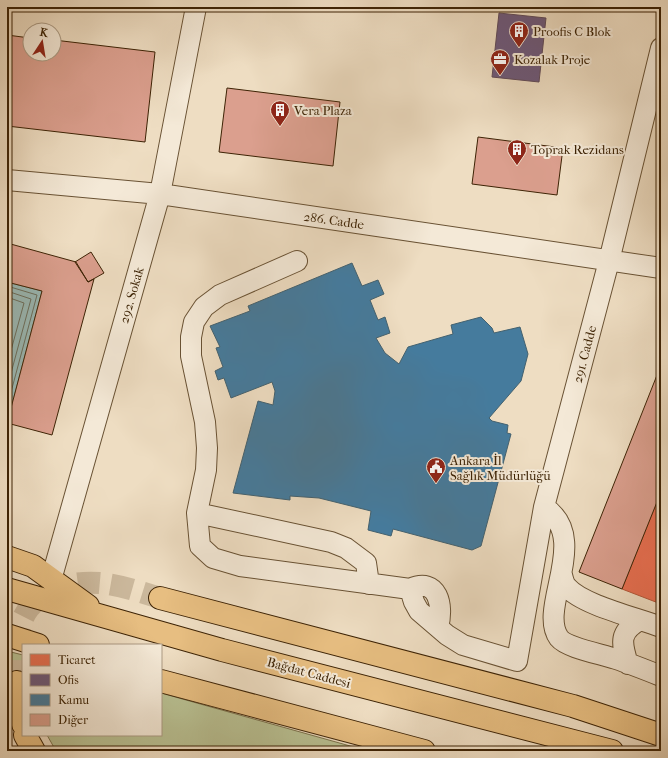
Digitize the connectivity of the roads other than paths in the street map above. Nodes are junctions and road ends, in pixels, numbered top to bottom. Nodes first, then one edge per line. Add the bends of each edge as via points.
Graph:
1 (196, 7) edge
2 (661, 48) edge
3 (7, 180) edge
4 (160, 194) junction
5 (297, 261) dead end
6 (609, 261) junction
7 (661, 268) edge
8 (544, 507) junction
9 (197, 513) junction
10 (7, 557) edge
11 (562, 575) junction
12 (51, 580) junction
13 (369, 584) junction
14 (7, 589) edge
15 (160, 598) tunnel mouth
16 (102, 616) junction
17 (640, 620) junction
18 (661, 627) edge
19 (7, 635) edge
20 (7, 644) edge
21 (35, 644) edge
22 (22, 647) edge
23 (628, 664) junction
24 (661, 676) edge
25 (162, 681) edge
26 (17, 682) tunnel mouth
27 (22, 720) edge
28 (661, 735) edge
29 (26, 736) edge
30 (34, 751) edge
31 (424, 751) edge
32 (612, 751) edge

1 - 4 street, 292. Sokak
2 - 6 street, 291. Cadde
3 - 4 street, 286. Cadde
4 - 6 street, 286. Cadde
4 - 12 street, 292. Sokak
5 - 9 street via 220,295 204,307 194,322 191,356 205,422 207,448 206,470
6 - 7 street, 286. Cadde
6 - 8 street, 291. Cadde
8 - 11 street via 552,512 561,524 564,543
8 - 13 street, 291. Cadde via 517,661 463,645 447,635 438,627 441,614 437,594 432,588 424,585 410,589
9 - 13 street via 332,542 346,548 366,563
9 - 13 street via 200,546 213,558 240,566
10 - 12 main road via 33,566
11 - 17 street via 566,586 576,594 590,602
11 - 23 street via 554,624 559,638 575,647
12 - 16 main road
14 - 16 main road, Bağdat Caddesi
15 - 28 main road via 371,651 573,706
16 - 32 main road, Bağdat Caddesi via 222,650
17 - 18 street
17 - 23 street via 630,625 622,643
19 - 21 main road
20 - 22 main road
23 - 24 street
25 - 31 main road
26 - 27 main road
29 - 30 main road

